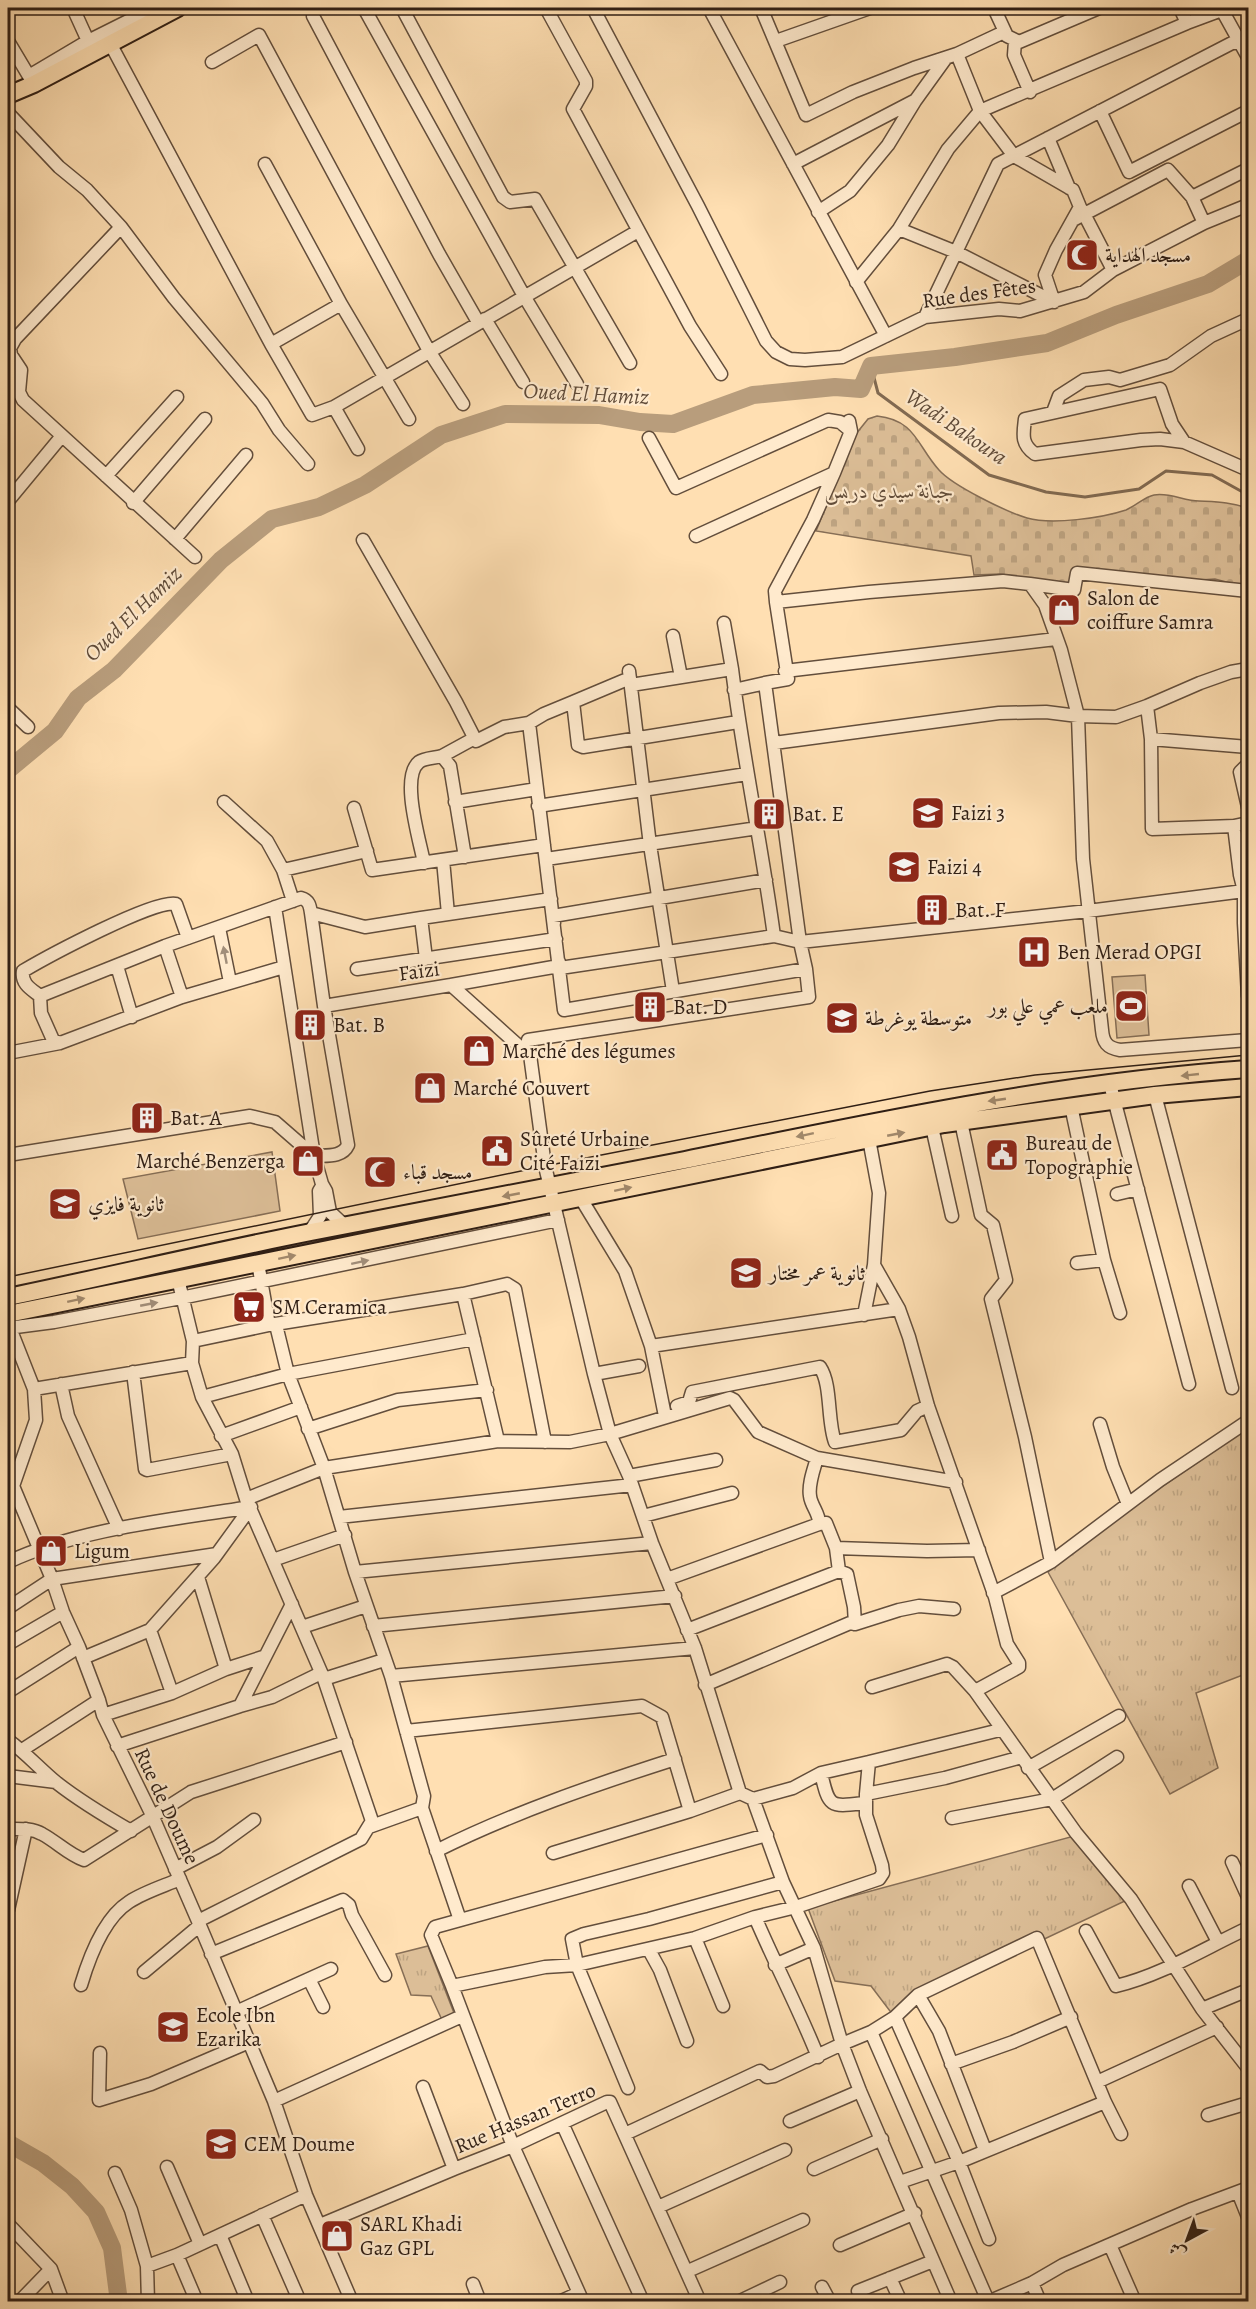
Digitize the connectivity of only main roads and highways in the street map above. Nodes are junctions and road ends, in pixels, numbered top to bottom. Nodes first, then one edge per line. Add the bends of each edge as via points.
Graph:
1 (178, 8) edge
2 (153, 11) edge
3 (8, 95) edge
4 (1248, 1069) edge
5 (1248, 1087) edge
6 (1112, 1092) junction
7 (553, 1194) junction
8 (10, 1314) edge

1 - 2 main road
2 - 3 main road via 111,45 32,80
4 -> 6 main road
5 - 6 main road via 1155,1095
6 -> 7 main road via 974,1103 891,1118
7 -> 6 main road via 580,1197 932,1126 1071,1106
8 -> 7 main road via 258,1263
7 -> 8 main road via 309,1233

